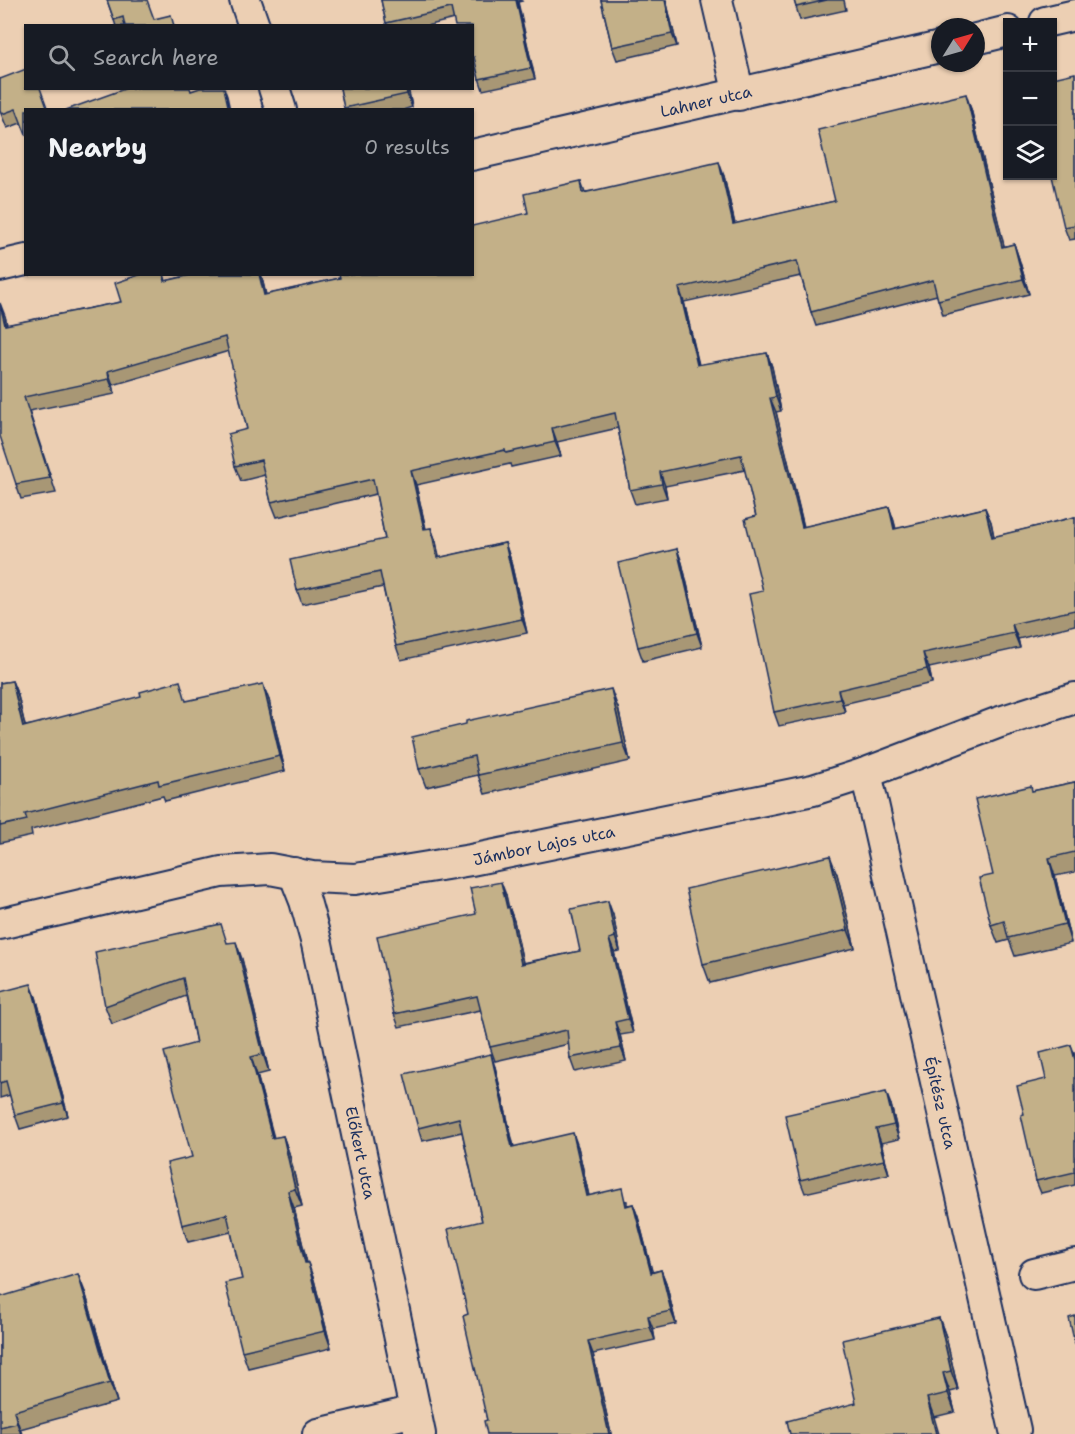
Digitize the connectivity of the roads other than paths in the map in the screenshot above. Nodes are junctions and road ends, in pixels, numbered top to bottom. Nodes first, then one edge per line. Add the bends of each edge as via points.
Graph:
1 (245, 0) edge
2 (717, 0) edge
3 (1075, 15) edge
4 (1057, 19) edge
5 (253, 24) edge
6 (1003, 32) edge
7 (985, 37) edge
8 (931, 49) edge
9 (275, 90) edge
10 (738, 95) junction
11 (280, 108) edge
12 (474, 155) edge
13 (24, 260) edge
14 (0, 266) edge
15 (1075, 698) edge
16 (866, 773) junction
17 (294, 873) junction
18 (0, 924) edge
19 (1075, 1264) edge
20 (1034, 1274) dead end
21 (417, 1422) edge
22 (1015, 1430) dead end
23 (318, 1434) edge

1 - 5 street
2 - 10 street
3 - 4 street
6 - 7 street
8 - 10 street, Lahner utca
9 - 11 street
10 - 12 street, Lahner utca
13 - 14 street
15 - 16 street, Jámbor Lajos utca
16 - 17 street, Jámbor Lajos utca via 813,790 447,864 355,879
16 - 22 street, Építész utca
17 - 18 street, Jámbor Lajos utca via 270,869 221,872
17 - 21 street, Előkert utca via 317,944
19 - 20 street
21 - 23 street

